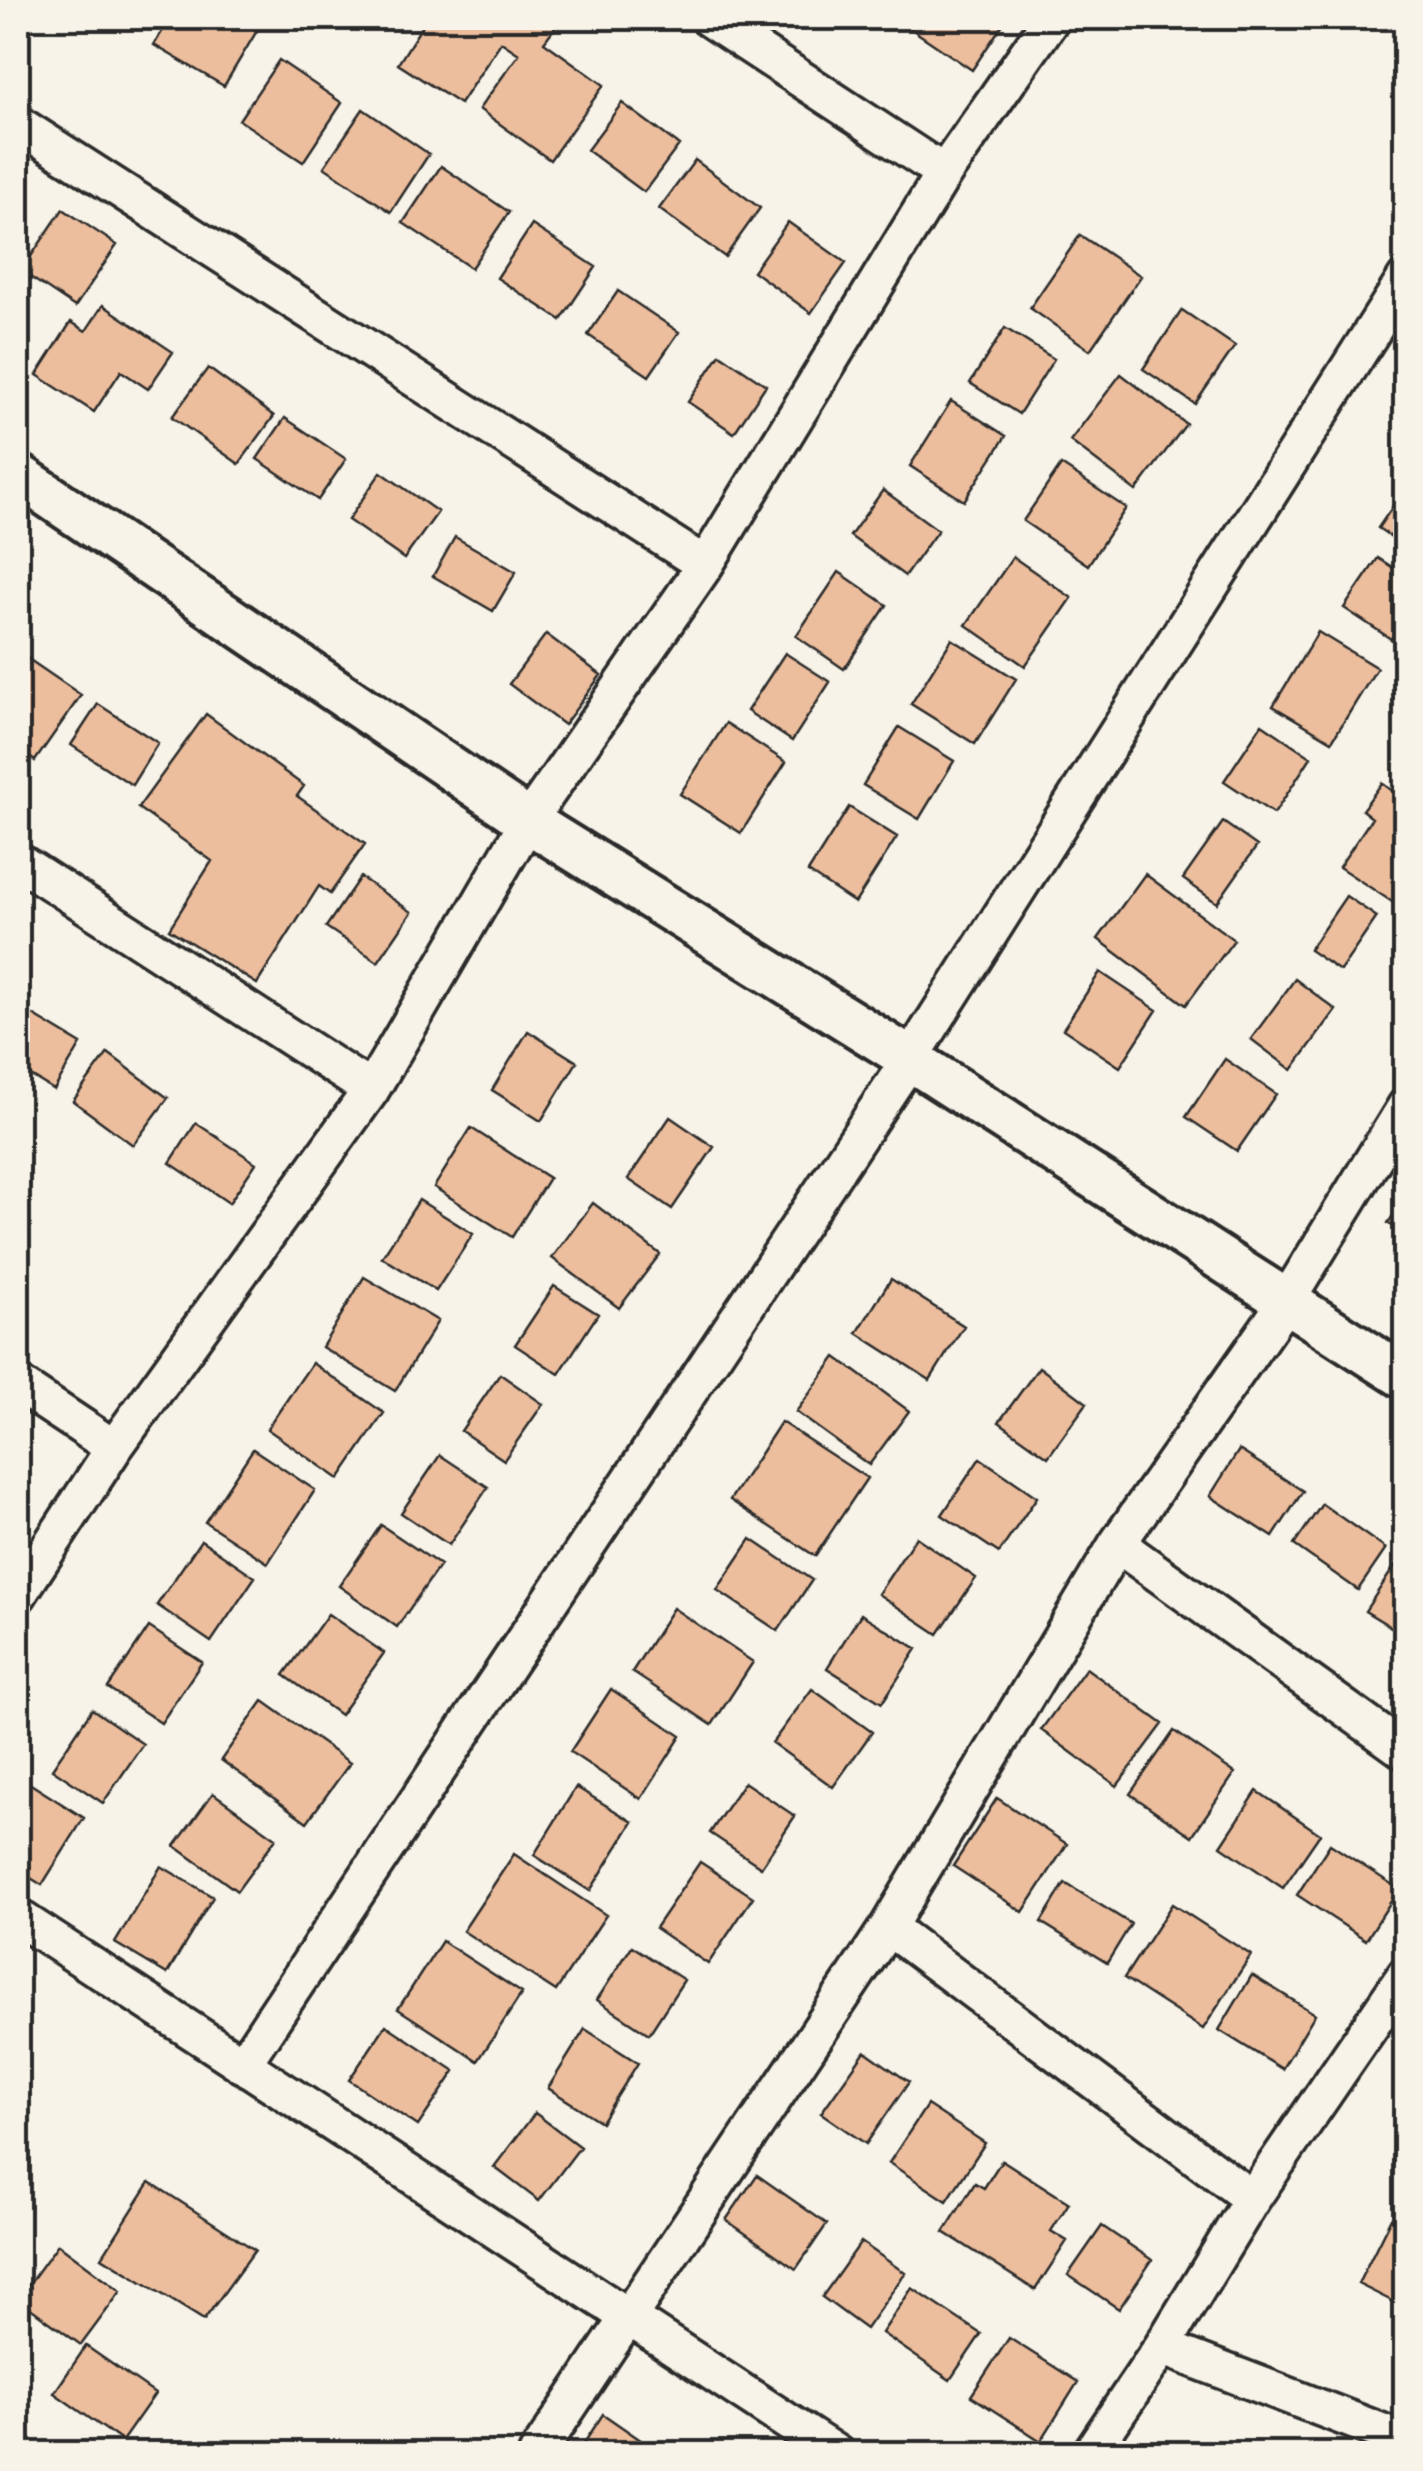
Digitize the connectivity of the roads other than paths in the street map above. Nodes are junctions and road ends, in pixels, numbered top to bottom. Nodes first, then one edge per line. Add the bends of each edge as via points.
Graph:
1 (708, 18) edge
2 (1052, 18) edge
3 (18, 124) edge
4 (944, 173) junction
5 (1406, 278) edge
6 (18, 476) edge
7 (705, 565) junction
8 (528, 821) junction
9 (18, 862) edge
10 (910, 1059) junction
11 (370, 1090) junction
12 (1406, 1106) edge
13 (1286, 1302) junction
14 (1406, 1378) edge
15 (18, 1384) edge
16 (114, 1448) junction
17 (1117, 1544) junction
18 (18, 1594) edge
19 (1406, 1752) edge
20 (18, 1917) edge
21 (888, 1928) junction
22 (1406, 1974) edge
23 (242, 2065) junction
24 (1252, 2199) junction
25 (625, 2318) junction
26 (1162, 2347) junction
27 (1406, 2441) edge
28 (538, 2454) edge
29 (837, 2454) edge
30 (1090, 2454) edge

1 - 4 street
2 - 4 street
3 - 7 street
4 - 7 street
5 - 10 street
6 - 8 street
7 - 8 street
8 - 10 street
8 - 11 street
9 - 11 street
10 - 13 street
10 - 23 street
11 - 16 street
12 - 13 street
13 - 14 street
13 - 17 street
15 - 16 street
16 - 18 street
17 - 19 street
17 - 21 street
20 - 23 street
21 - 24 street
21 - 25 street
22 - 24 street
23 - 25 street
24 - 26 street
25 - 28 street
25 - 29 street
26 - 27 street
26 - 30 street

